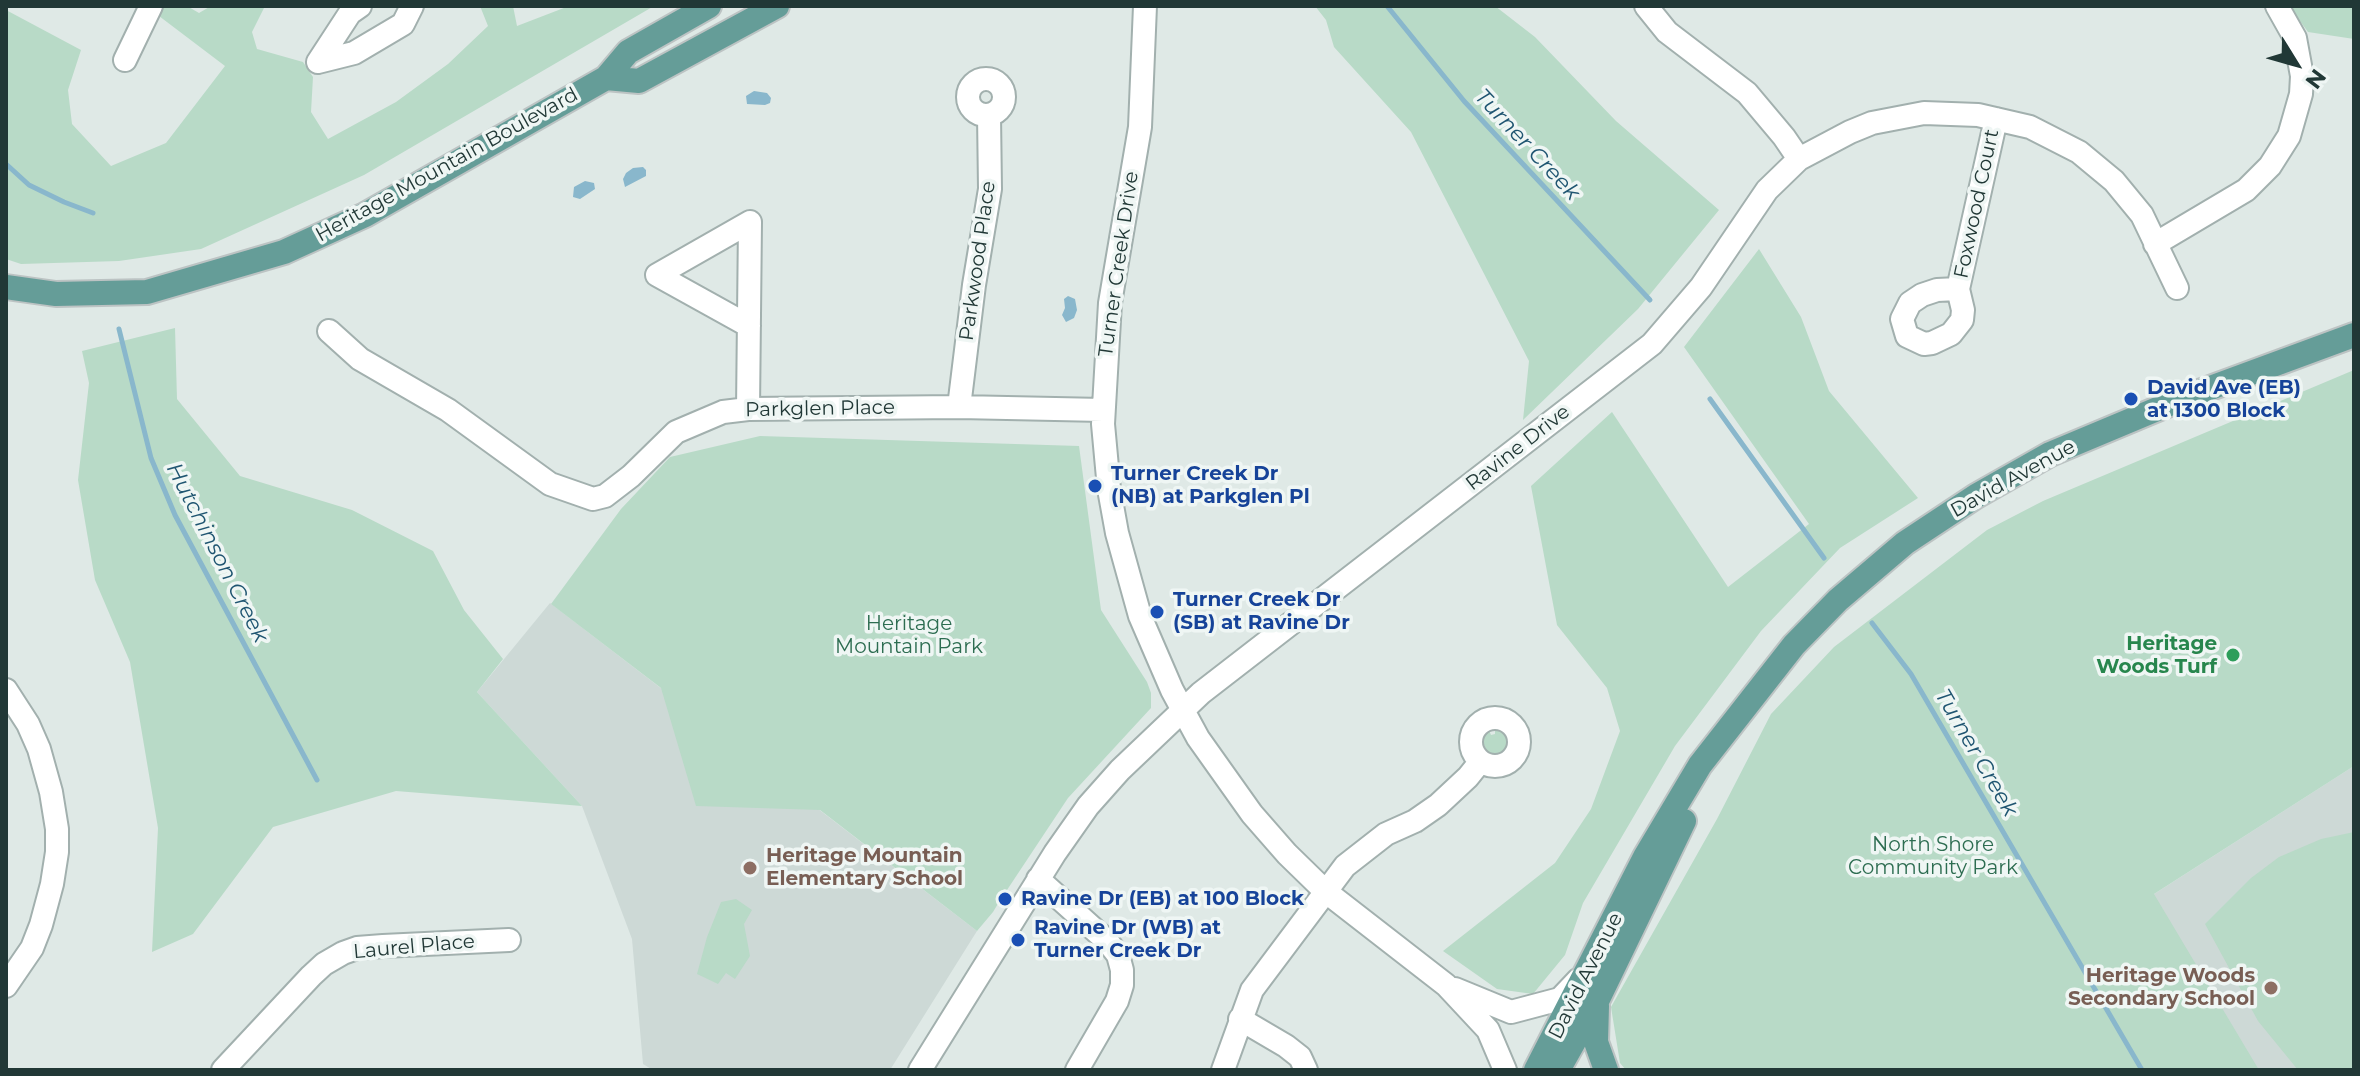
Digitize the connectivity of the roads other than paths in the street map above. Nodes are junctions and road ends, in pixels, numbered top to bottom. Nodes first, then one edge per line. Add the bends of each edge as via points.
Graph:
1 (151, 6) edge
2 (360, 6) edge
3 (412, 6) edge
4 (709, 6) edge
5 (777, 6) edge
6 (1129, 6) edge
7 (1145, 6) edge
8 (1646, 6) edge
9 (2277, 6) edge
10 (1142, 44) junction
11 (125, 60) dead end
12 (606, 78) junction
13 (989, 115) dead end
14 (1996, 119) junction
15 (1799, 159) junction
16 (2155, 244) junction
17 (6, 287) edge
18 (2177, 288) dead end
19 (1958, 289) dead end
20 (749, 326) junction
21 (329, 331) dead end
22 (2354, 335) edge
23 (959, 407) junction
24 (748, 409) junction
25 (1103, 410) junction
26 (6, 690) edge
27 (1182, 709) junction
28 (1738, 720) junction
29 (1480, 762) dead end
30 (1038, 879) junction
31 (1325, 891) junction
32 (509, 940) dead end
33 (1590, 968) junction
34 (1446, 985) junction
35 (6, 986) edge
36 (1599, 997) junction
37 (1240, 1019) junction
38 (1553, 1066) edge
39 (223, 1070) edge
40 (920, 1070) edge
41 (1077, 1070) edge
42 (1223, 1070) edge
43 (1306, 1070) edge
44 (1505, 1070) edge
45 (1606, 1070) edge

1 - 11 street
2 - 3 street via 318,62 354,53 403,24
4 - 12 main road, Heritage Mountain Boulevard via 628,52
5 - 12 main road, Heritage Mountain Boulevard via 639,81
6 - 10 street, Turner Creek Drive
7 - 10 street, Turner Creek Drive
8 - 15 street via 1667,32 1747,93
9 - 16 street via 2295,38 2302,76 2289,136 2246,190
10 - 25 street, Turner Creek Drive via 1140,127 1110,303
12 - 17 main road, Heritage Mountain Boulevard via 365,215 284,252 147,292 56,294
13 - 23 street, Parkwood Place via 990,189
14 - 15 street, Ravine Drive via 1953,112 1894,117 1850,132
14 - 16 street, Ravine Drive via 2030,127 2098,166 2134,203
14 - 19 street, Foxwood Court
15 - 27 street, Ravine Drive via 1767,190 1701,287 1652,344
16 - 18 street, Ravine Drive
20 - 20 street via 735,319 657,275 750,222
20 - 24 street
21 - 24 street, Parkglen Place via 360,359 448,410 550,484 593,499 631,476 676,432 723,412
22 - 28 main road, David Avenue via 2050,454 1976,496 1905,543 1838,600 1794,645
23 - 24 street, Parkglen Place
23 - 25 street, Parkglen Place
25 - 27 street, Turner Creek Drive via 1109,489 1129,580 1150,642
26 - 35 street via 28,724 46,770 57,829 52,884 41,925
27 - 30 street, Ravine Drive via 1104,788
27 - 31 street, Turner Creek Drive via 1252,814
28 - 33 main road, David Avenue via 1700,765 1672,811
28 - 36 main road, David Avenue
29 - 31 street via 1438,805 1386,834 1345,866
30 - 40 street, Ravine Drive
30 - 41 street via 1107,941 1122,970 1117,1001
31 - 34 street, Turner Creek Drive
31 - 37 street via 1257,982
32 - 39 street, Laurel Place via 343,953 294,993
33 - 34 street via 1560,999 1511,1012
33 - 38 main road, David Avenue
34 - 44 street via 1488,1030
36 - 38 main road, David Avenue
36 - 45 main road via 1595,1035
37 - 42 street
37 - 43 street via 1286,1046

